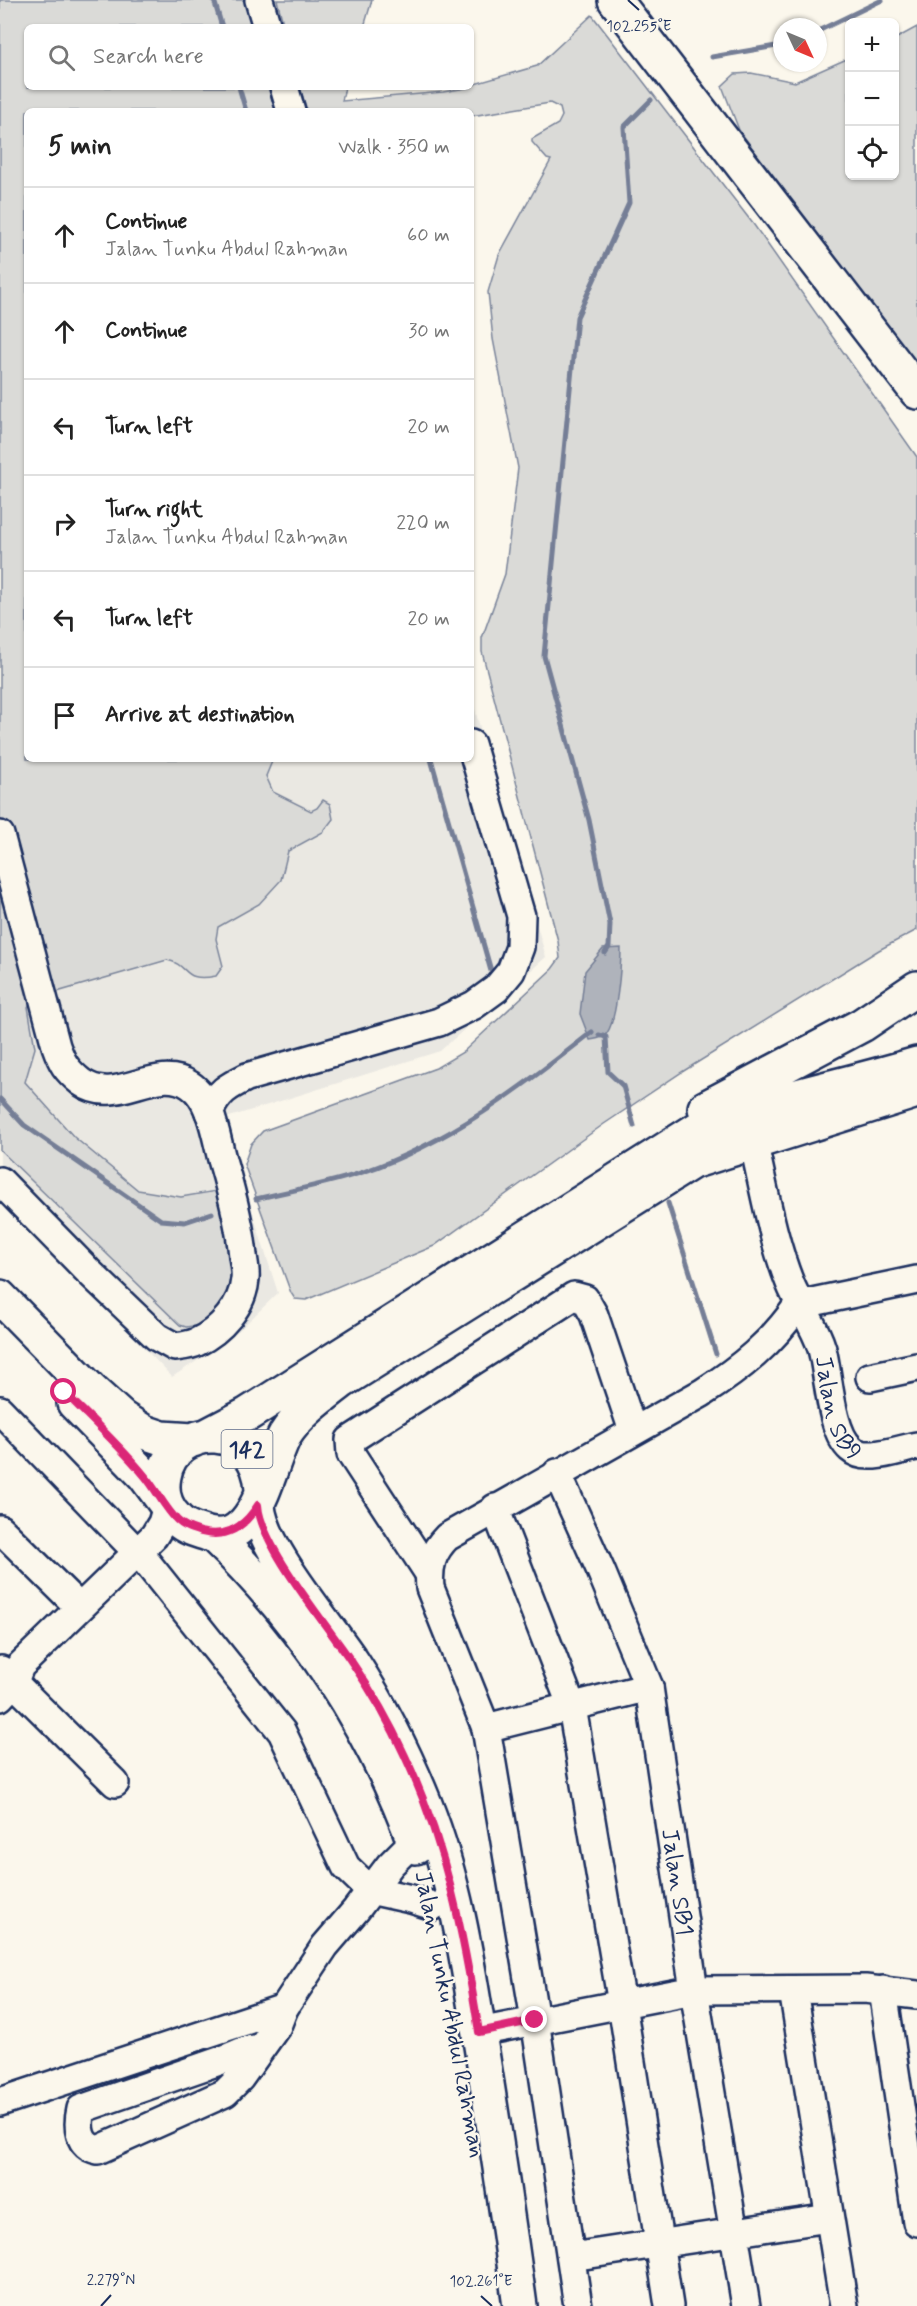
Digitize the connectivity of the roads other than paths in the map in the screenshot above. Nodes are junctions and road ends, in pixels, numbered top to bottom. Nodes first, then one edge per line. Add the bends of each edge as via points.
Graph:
1 (259, 0) edge
2 (615, 0) edge
3 (266, 24) edge
4 (285, 90) edge
5 (290, 108) edge
6 (917, 393) edge
7 (474, 754) edge
8 (0, 835) edge
9 (917, 988) edge
10 (917, 1064) edge
11 (917, 1091) edge
12 (209, 1112) junction
13 (753, 1141) junction
14 (0, 1181) edge
15 (488, 1261) junction
16 (917, 1280) edge
17 (0, 1297) edge
18 (798, 1305) junction
19 (0, 1329) edge
20 (917, 1367) edge
21 (870, 1377) dead end
22 (0, 1410) edge
23 (633, 1431) junction
24 (199, 1438) junction
25 (917, 1446) edge
26 (557, 1473) junction
27 (260, 1498) junction
28 (167, 1506) junction
29 (495, 1508) junction
30 (0, 1529) edge
31 (205, 1533) junction
32 (142, 1558) junction
33 (428, 1572) junction
34 (79, 1607) junction
35 (5, 1683) edge
36 (649, 1687) junction
37 (572, 1707) junction
38 (486, 1728) junction
39 (115, 1783) dead end
40 (414, 1841) junction
41 (370, 1890) junction
42 (433, 1906) junction
43 (694, 1990) junction
44 (793, 1990) junction
45 (883, 1990) junction
46 (917, 1995) edge
47 (622, 2004) junction
48 (284, 2008) junction
49 (535, 2020) junction
50 (479, 2032) junction
51 (260, 2049) junction
52 (0, 2102) edge
53 (829, 2218) junction
54 (917, 2222) edge
55 (734, 2232) junction
56 (660, 2244) junction
57 (571, 2257) junction
58 (497, 2306) edge
59 (520, 2306) edge
60 (578, 2306) edge
61 (669, 2306) edge
62 (746, 2306) edge
63 (844, 2306) edge

1 - 3 street
2 - 6 main road
4 - 5 street
7 - 12 street via 521,916 520,946 511,971 496,989 474,1005 439,1022 247,1077 216,1096
8 - 12 street via 63,1066 92,1089 107,1091 175,1078 192,1086
9 - 15 main road via 862,1025 674,1125 579,1187
10 - 15 main road via 704,1125
11 - 13 main road
12 - 14 street via 241,1234 245,1279 230,1316 195,1343 175,1347 157,1337
13 - 18 street, Jalan SB9 via 782,1260
13 - 27 main road via 692,1162 341,1382 311,1406 286,1434
15 - 24 main road via 248,1414
16 - 18 street
17 - 24 main road, 142 via 122,1418 162,1438
18 - 23 street via 775,1336 735,1372
18 - 25 street, Jalan SB9 via 822,1348 837,1425 851,1450 871,1455
19 - 28 main road via 144,1475
20 - 21 street
22 - 32 street
23 - 26 street
23 - 33 street via 594,1315 585,1299 574,1296 350,1440 351,1454
24 - 27 main road, 142 via 220,1436 247,1449 259,1468
24 - 28 main road, 142 via 179,1448 169,1460 163,1483
26 - 29 street
26 - 36 street, Jalan SB1
27 - 31 main road via 251,1517 240,1527 227,1533
27 - 50 main road, Jalan Tunku Abdul Rahman / 142 via 269,1539 352,1662 405,1756 444,1857 459,1916
28 - 31 main road via 179,1522
28 - 32 street
29 - 33 street via 447,1537 438,1546
29 - 37 street
30 - 34 street
31 - 32 street
31 - 40 main road, Jalan Tunku Abdul Rahman via 264,1586 332,1675 385,1769
32 - 34 street
32 - 35 street via 32,1678
32 - 41 street via 282,1732 346,1867
33 - 38 street via 430,1588
34 - 35 street
35 - 39 street
36 - 37 street
36 - 43 street, Jalan SB1
37 - 38 street
37 - 47 street
38 - 49 street
40 - 41 street
40 - 42 main road, Jalan Tunku Abdul Rahman
41 - 42 street
41 - 48 street via 325,1946
42 - 58 main road, Jalan Tunku Abdul Rahman via 475,2143
43 - 44 street
43 - 47 street
43 - 55 street, Jalan SB1
44 - 45 street
44 - 53 street
45 - 46 street
45 - 54 street
47 - 49 street
47 - 56 street
48 - 51 street via 277,2026
48 - 52 street
49 - 50 street
49 - 57 street
50 - 59 main road, Jalan Tunku Abdul Rahman / 142
51 - 51 street via 246,2050 81,2109 80,2137 90,2148 98,2150 225,2093
53 - 55 street
53 - 63 street
55 - 56 street
55 - 62 street, Jalan SB1
56 - 57 street
56 - 61 street
57 - 60 street

